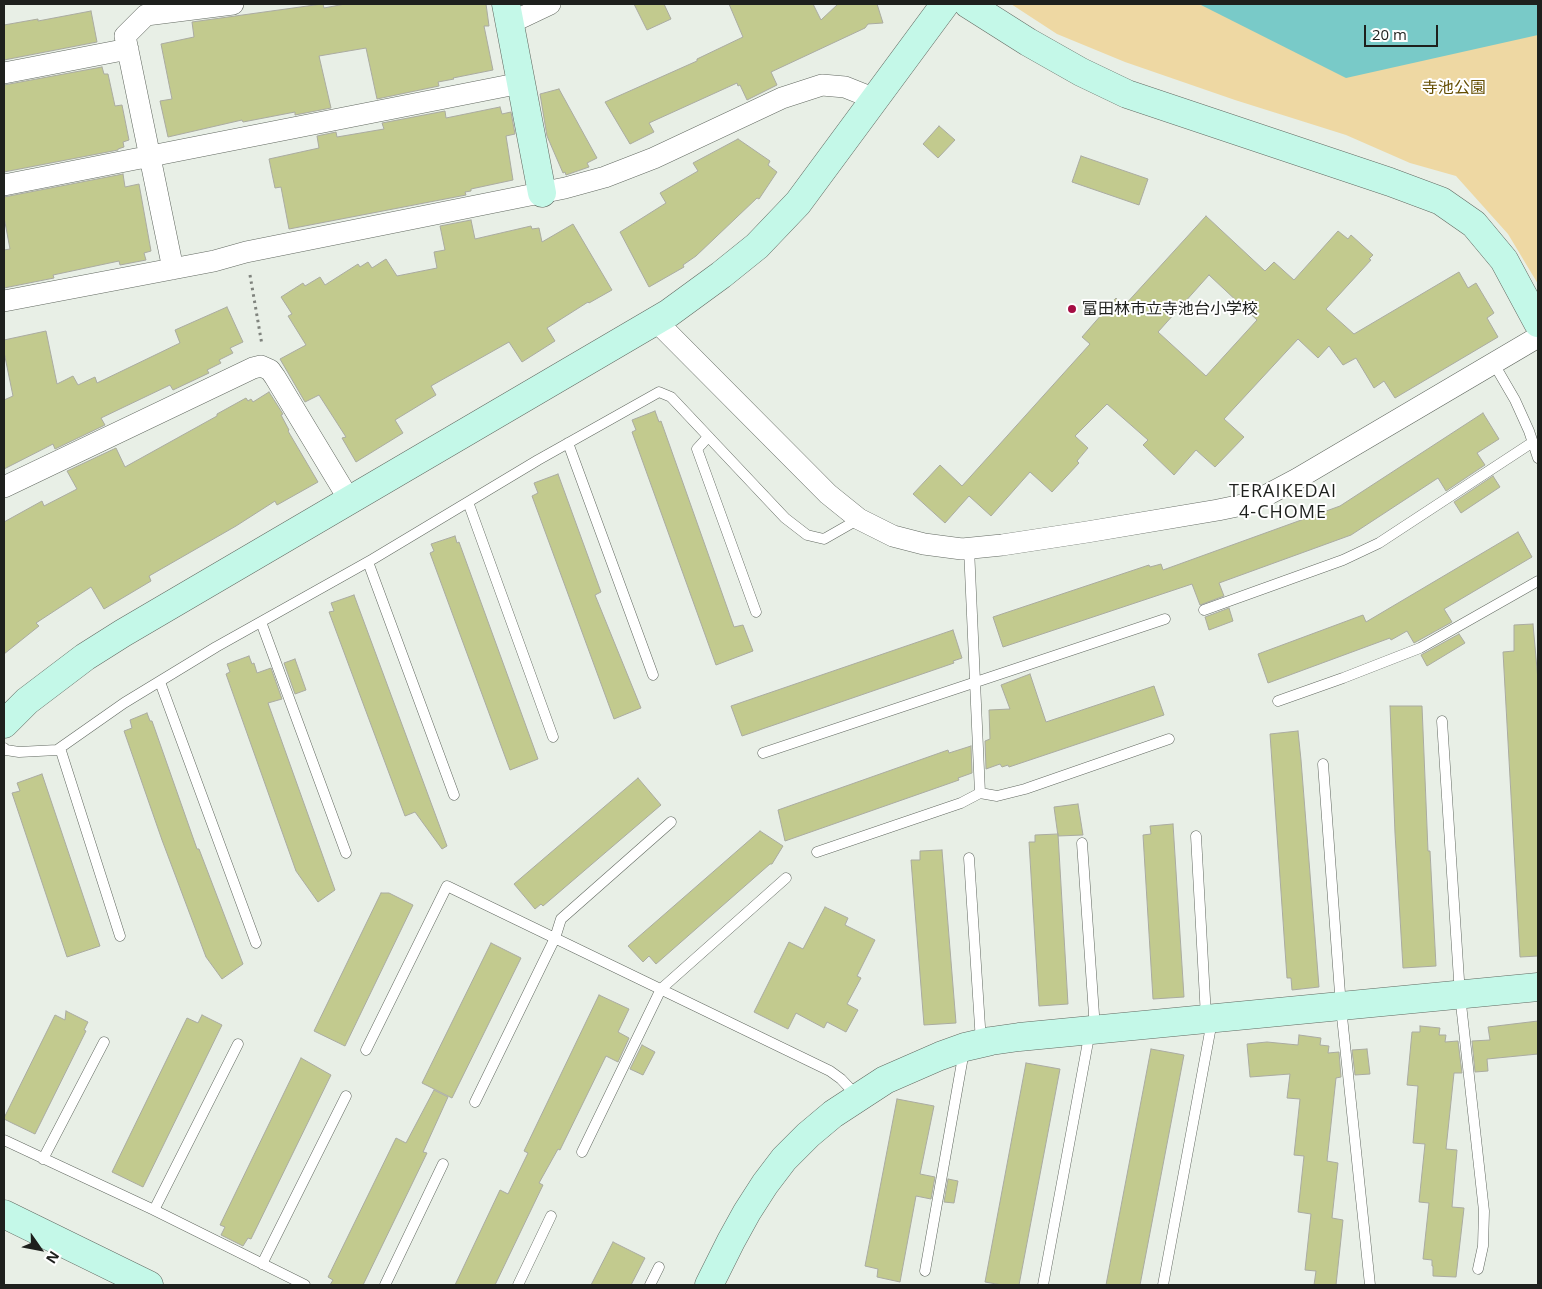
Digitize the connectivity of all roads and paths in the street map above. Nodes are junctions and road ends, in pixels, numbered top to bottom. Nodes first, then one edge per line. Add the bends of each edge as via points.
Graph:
1 (233, 4) edge
2 (550, 4) edge
3 (945, 4) edge
4 (968, 4) edge
5 (508, 13) edge
6 (128, 49) junction
7 (4, 73) edge
8 (521, 83) junction
9 (875, 99) junction
10 (150, 156) junction
11 (4, 185) edge
12 (542, 193) junction
13 (246, 252) junction
14 (173, 268) junction
15 (4, 301) edge
16 (656, 321) junction
17 (1538, 323) edge
18 (1538, 337) edge
19 (1494, 364) junction
20 (266, 368) junction
21 (708, 437) junction
22 (1533, 442) junction
23 (568, 443) junction
24 (1538, 458) edge
25 (4, 487) edge
26 (350, 500) junction
27 (468, 502) junction
28 (859, 519) junction
29 (970, 548) junction
30 (368, 562) junction
31 (1538, 581) edge
32 (1204, 610) dead end
33 (756, 612) dead end
34 (1165, 618) dead end
35 (261, 622) junction
36 (653, 675) dead end
37 (975, 681) junction
38 (160, 682) junction
39 (1278, 701) dead end
40 (1442, 720) dead end
41 (4, 724) edge
42 (553, 737) dead end
43 (1169, 739) dead end
44 (4, 748) edge
45 (60, 748) junction
46 (763, 753) dead end
47 (1323, 764) dead end
48 (980, 793) junction
49 (454, 796) dead end
50 (671, 822) dead end
51 (1196, 836) dead end
52 (1082, 843) dead end
53 (817, 852) dead end
54 (346, 853) dead end
55 (969, 858) dead end
56 (786, 878) dead end
57 (120, 936) dead end
58 (555, 938) junction
59 (256, 943) dead end
60 (1538, 987) edge
61 (661, 989) junction
62 (1460, 995) junction
63 (1341, 1006) junction
64 (1209, 1019) junction
65 (1092, 1030) junction
66 (104, 1042) dead end
67 (238, 1044) dead end
68 (973, 1045) junction
69 (366, 1050) dead end
70 (346, 1096) dead end
71 (858, 1097) junction
72 (475, 1102) dead end
73 (4, 1140) edge
74 (582, 1152) dead end
75 (44, 1159) junction
76 (443, 1164) dead end
77 (154, 1210) junction
78 (4, 1214) edge
79 (551, 1216) dead end
80 (262, 1264) junction
81 (659, 1267) dead end
82 (1478, 1269) dead end
83 (925, 1271) dead end
84 (149, 1285) edge
85 (306, 1285) edge
86 (384, 1285) edge
87 (518, 1285) edge
88 (650, 1285) edge
89 (710, 1285) edge
90 (1043, 1285) edge
91 (1163, 1285) edge
92 (1370, 1285) edge

1 - 6 street via 146,15 125,36
2 - 5 street
3 - 9 street
4 - 17 street via 1081,72 1127,94 1441,201 1474,224 1504,260
5 - 8 street
6 - 7 street
6 - 10 street
8 - 10 street
8 - 12 street
9 - 12 street via 845,87 822,85 782,98 654,158 605,177
9 - 16 street via 798,202 757,246
10 - 11 street
10 - 14 street
12 - 13 street
13 - 14 street
13 - 20 path
14 - 15 street
16 - 26 street
16 - 28 street via 828,494
18 - 19 street
19 - 22 lane via 1515,400
19 - 29 street via 1297,479 1242,505
20 - 25 street via 253,368
20 - 26 street via 275,377
21 - 23 lane via 671,397 659,392
21 - 28 lane via 785,518 807,535 824,539
21 - 33 lane via 697,449
22 - 24 lane
22 - 32 lane via 1379,543 1343,560
23 - 27 lane
23 - 36 lane
26 - 41 street via 85,657 27,701
27 - 30 lane
27 - 42 lane
28 - 29 street via 893,536 924,544
29 - 37 lane
30 - 35 lane
30 - 49 lane
31 - 39 lane via 1420,648
34 - 37 lane
35 - 38 lane
35 - 54 lane
37 - 46 lane
37 - 48 lane
38 - 45 lane
38 - 59 lane
40 - 62 lane
43 - 48 lane via 1025,789 997,796
44 - 45 lane via 19,752
45 - 57 lane
47 - 63 lane
48 - 53 lane via 961,803
50 - 58 lane via 561,919
51 - 64 lane
52 - 65 lane
55 - 68 lane
56 - 61 lane
58 - 61 lane
58 - 69 lane via 447,886
58 - 72 lane
60 - 62 street
61 - 71 lane via 830,1071
61 - 74 lane
62 - 63 street
62 - 82 lane via 1484,1211 1483,1246
63 - 64 street
63 - 92 lane
64 - 65 street
64 - 91 lane
65 - 68 street
65 - 90 lane
66 - 75 lane
67 - 77 lane
68 - 71 street via 915,1066
68 - 83 lane
70 - 80 lane
71 - 89 street via 833,1114 784,1159 747,1212
73 - 75 lane
75 - 77 lane
76 - 86 lane
77 - 80 lane
78 - 84 street
79 - 87 lane
80 - 85 lane
81 - 88 lane

